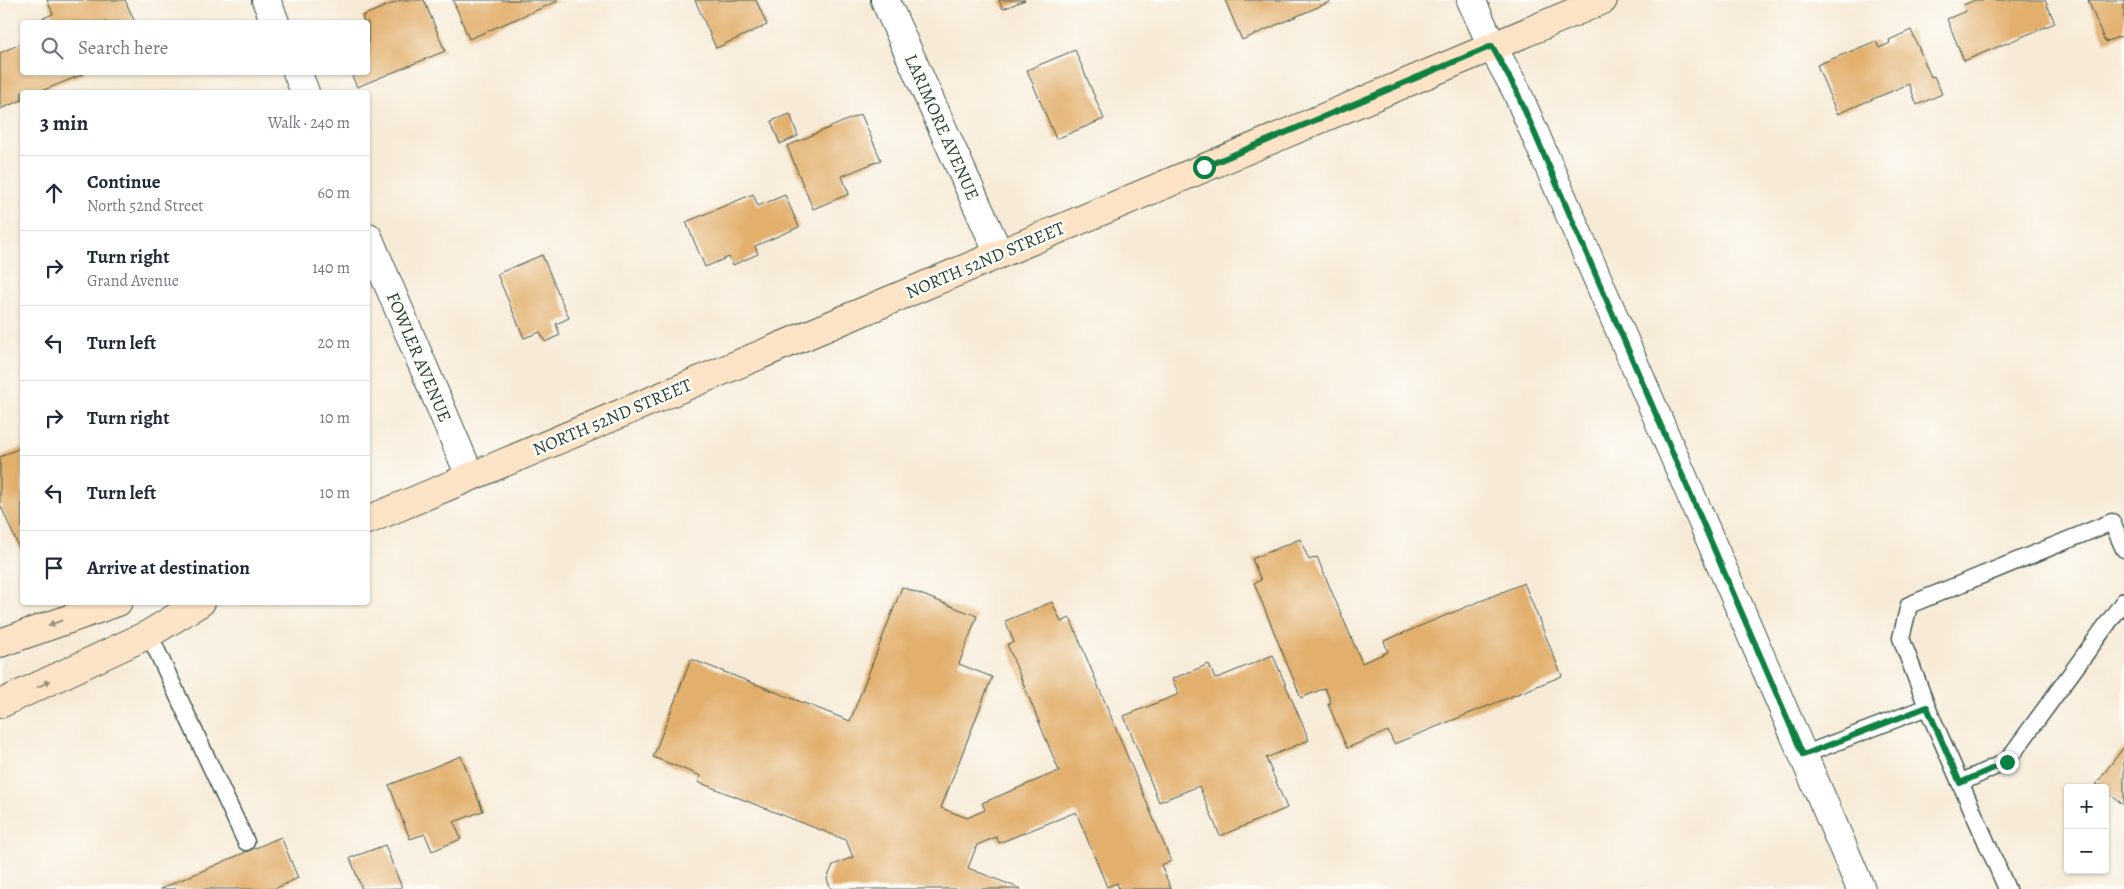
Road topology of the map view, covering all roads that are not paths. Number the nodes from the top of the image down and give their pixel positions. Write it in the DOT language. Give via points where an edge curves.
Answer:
graph roads {
  1 [pos="266,0"];
  2 [pos="885,0"];
  3 [pos="1471,0"];
  4 [pos="1603,0"];
  5 [pos="274,20"];
  6 [pos="1492,46"];
  7 [pos="298,75"];
  8 [pos="304,90"];
  9 [pos="370,242"];
  10 [pos="999,254"];
  11 [pos="470,476"];
  12 [pos="370,519"];
  13 [pos="2124,549"];
  14 [pos="2124,601"];
  15 [pos="109,605"];
  16 [pos="196,605"];
  17 [pos="149,634"];
  18 [pos="0,642"];
  19 [pos="0,704"];
  20 [pos="1927,707"];
  21 [pos="1803,755"];
  22 [pos="1960,783"];
  23 [pos="246,842"];
  24 [pos="1861,889"];
  25 [pos="2007,889"];
  1 -- 5 [label="street"];
  2 -- 10 [label="street, LARIMORE AVENUE"];
  3 -- 6 [label="street"];
  4 -- 6 [label="main road, NORTH 52ND STREET"];
  6 -- 10 [label="main road, NORTH 52ND STREET"];
  6 -- 21 [label="street" via="1516,90"];
  7 -- 8 [label="street"];
  9 -- 11 [label="street, FOWLER AVENUE"];
  10 -- 11 [label="main road, NORTH 52ND STREET"];
  11 -- 12 [label="main road, NORTH 52ND STREET"];
  13 -- 20 [label="lane" via="2112,522 1910,605 1901,638"];
  14 -- 22 [label="lane" via="2007,762"];
  15 -- 18 [label="main road, one-way"];
  16 -- 17 [label="main road"];
  19 -- 17 [label="main road, one-way"];
  17 -- 23 [label="lane"];
  20 -- 21 [label="lane"];
  20 -- 22 [label="lane"];
  21 -- 24 [label="street"];
  22 -- 25 [label="lane"];
}
